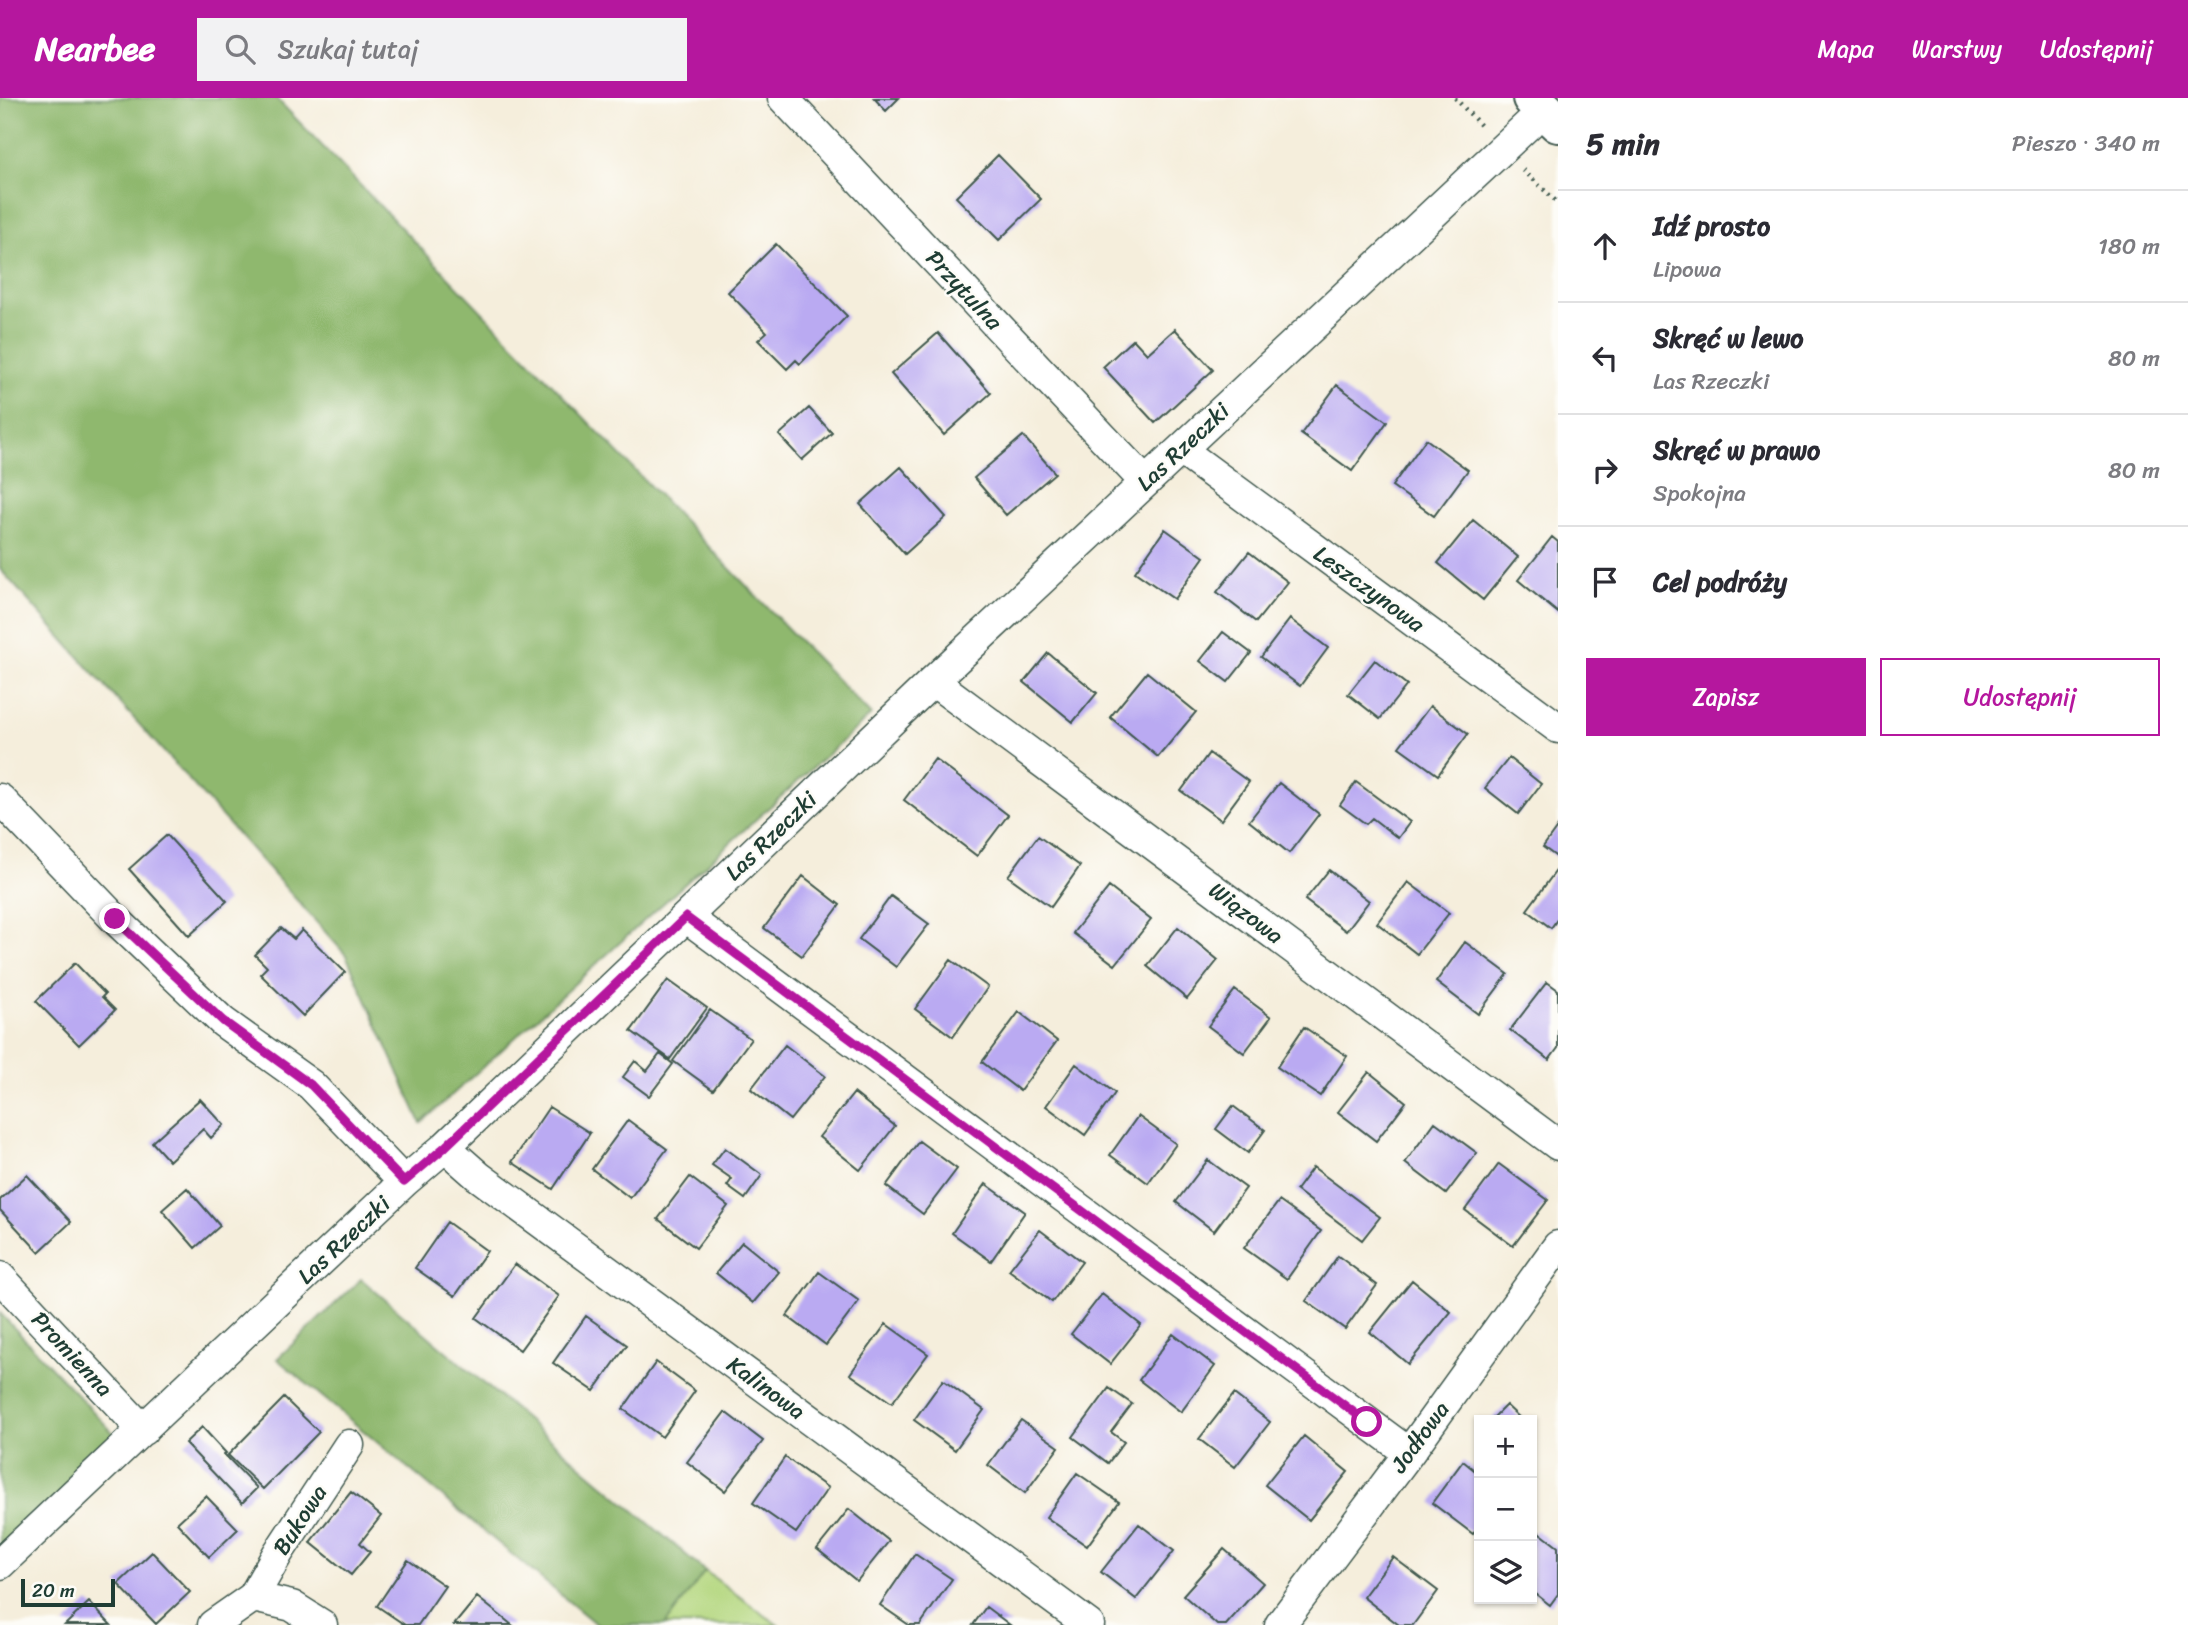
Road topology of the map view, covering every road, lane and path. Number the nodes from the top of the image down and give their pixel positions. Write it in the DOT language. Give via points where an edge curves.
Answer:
graph roads {
  1 [pos="783,98"];
  2 [pos="1544,110"];
  3 [pos="1181,450"];
  4 [pos="1145,482"];
  5 [pos="933,681"];
  6 [pos="1558,728"];
  7 [pos="0,799"];
  8 [pos="686,917"];
  9 [pos="1558,1145"];
  10 [pos="445,1147"];
  11 [pos="404,1182"];
  12 [pos="1558,1247"];
  13 [pos="0,1277"];
  14 [pos="143,1430"];
  15 [pos="349,1445"];
  16 [pos="1409,1453"];
  17 [pos="0,1564"];
  18 [pos="253,1597"];
  19 [pos="213,1625"];
  20 [pos="322,1625"];
  21 [pos="1089,1625"];
  22 [pos="1280,1625"];
  1 -- 4 [label="street, Przytulna"];
  2 -- 3 [label="street, Las Rzeczki"];
  3 -- 4 [label="street, Las Rzeczki"];
  3 -- 6 [label="street, Leszczynowa"];
  4 -- 5 [label="street, Las Rzeczki"];
  5 -- 8 [label="street, Las Rzeczki"];
  5 -- 9 [label="street, Wiązowa"];
  7 -- 11 [label="street" via="183,984 223,1021 311,1085"];
  8 -- 10 [label="street, Las Rzeczki"];
  8 -- 16 [label="street"];
  10 -- 11 [label="street, Las Rzeczki"];
  10 -- 21 [label="street, Kalinowa" via="478,1176"];
  11 -- 14 [label="street, Las Rzeczki"];
  12 -- 16 [label="street, Jodłowa"];
  13 -- 14 [label="street, Promienna"];
  14 -- 17 [label="street, Las Rzeczki"];
  15 -- 18 [label="street, Bukowa"];
  16 -- 22 [label="street, Jodłowa"];
  18 -- 19 [label="street"];
  18 -- 20 [label="street" via="292,1606"];
}
